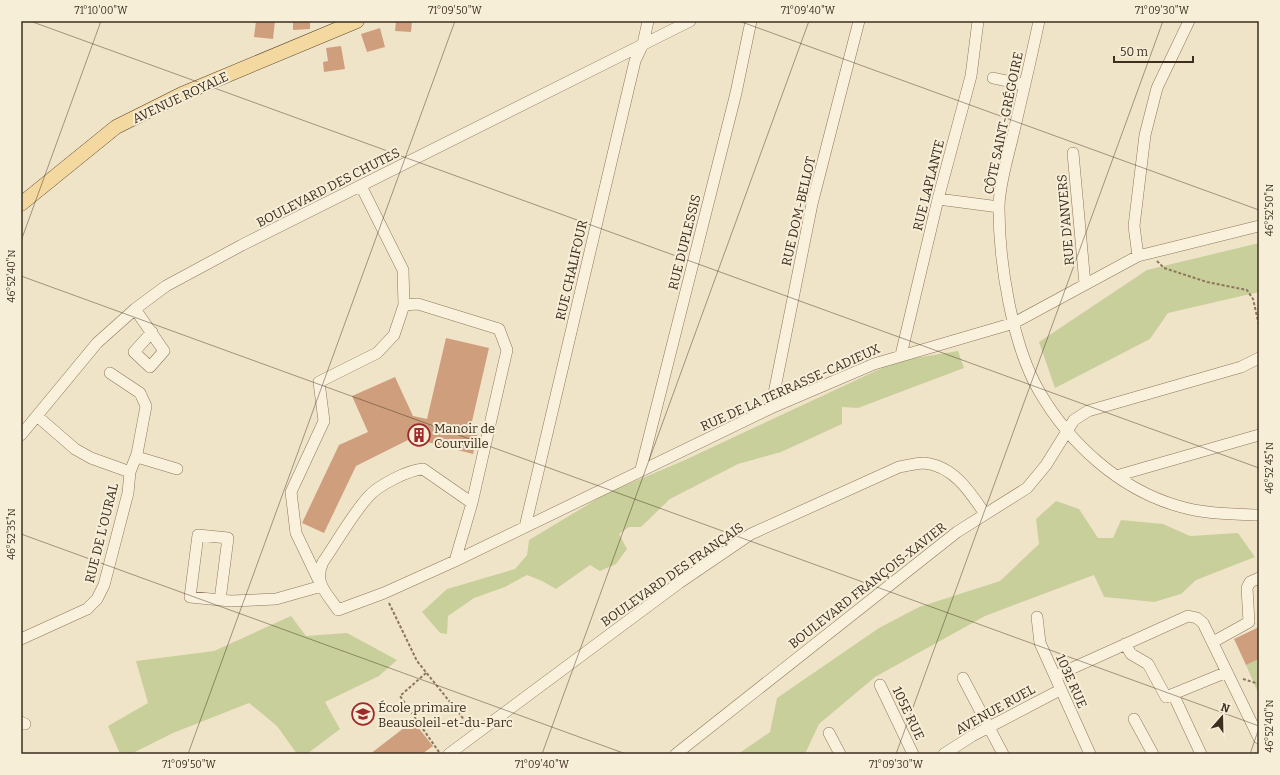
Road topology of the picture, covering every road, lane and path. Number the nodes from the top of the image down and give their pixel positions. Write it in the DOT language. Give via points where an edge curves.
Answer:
graph roads {
  1 [pos="358,21"];
  2 [pos="648,21"];
  3 [pos="690,21"];
  4 [pos="751,21"];
  5 [pos="859,21"];
  6 [pos="978,21"];
  7 [pos="1039,21"];
  8 [pos="1189,21"];
  9 [pos="644,44"];
  10 [pos="993,78"];
  11 [pos="1025,85"];
  12 [pos="1073,153"];
  13 [pos="361,186"];
  14 [pos="938,199"];
  15 [pos="21,204"];
  16 [pos="999,207"];
  17 [pos="1259,226"];
  18 [pos="1138,256"];
  19 [pos="1157,263"];
  20 [pos="1085,284"];
  21 [pos="404,306"];
  22 [pos="135,309"];
  23 [pos="1014,323"];
  24 [pos="1259,325"];
  25 [pos="152,332"];
  26 [pos="901,355"];
  27 [pos="1259,358"];
  28 [pos="110,373"];
  29 [pos="771,408"];
  30 [pos="36,416"];
  31 [pos="1066,430"];
  32 [pos="21,435"];
  33 [pos="1259,435"];
  34 [pos="136,457"];
  35 [pos="177,468"];
  36 [pos="641,469"];
  37 [pos="130,472"];
  38 [pos="1116,476"];
  39 [pos="472,503"];
  40 [pos="985,514"];
  41 [pos="1259,515"];
  42 [pos="524,527"];
  43 [pos="455,561"];
  44 [pos="1259,578"];
  45 [pos="320,582"];
  46 [pos="384,593"];
  47 [pos="220,600"];
  48 [pos="1037,617"];
  49 [pos="21,639"];
  50 [pos="1212,642"];
  51 [pos="1125,644"];
  52 [pos="426,673"];
  53 [pos="1228,675"];
  54 [pos="1055,676"];
  55 [pos="964,678"];
  56 [pos="1259,684"];
  57 [pos="880,685"];
  58 [pos="1060,690"];
  59 [pos="1173,694"];
  60 [pos="1134,719"];
  61 [pos="989,727"];
  62 [pos="829,733"];
  63 [pos="476,734"];
  64 [pos="1259,738"];
  65 [pos="441,754"];
  66 [pos="449,754"];
  67 [pos="676,754"];
  68 [pos="840,754"];
  69 [pos="913,754"];
  70 [pos="944,754"];
  71 [pos="1003,754"];
  72 [pos="1090,754"];
  73 [pos="1153,754"];
  74 [pos="1201,754"];
  1 -- 15 [label="main road, AVENUE ROYALE" via="182,94 116,127"];
  2 -- 9 [label="street, RUE CHALIFOUR"];
  3 -- 9 [label="street, BOULEVARD DES CHUTES"];
  4 -- 36 [label="street, RUE DUPLESSIS" via="736,93"];
  5 -- 29 [label="street, RUE DOM-BELLOT" via="812,204"];
  6 -- 14 [label="street, RUE LAPLANTE" via="971,76"];
  7 -- 11 [label="street, CÔTE SAINT-GRÉGOIRE"];
  8 -- 18 [label="street" via="1157,88 1145,135 1134,226"];
  9 -- 13 [label="street, BOULEVARD DES CHUTES"];
  9 -- 42 [label="street, RUE CHALIFOUR" via="634,69"];
  10 -- 11 [label="street"];
  11 -- 16 [label="street, CÔTE SAINT-GRÉGOIRE"];
  12 -- 20 [label="street, RUE D'ANVERS"];
  13 -- 21 [label="street" via="403,270"];
  13 -- 22 [label="street, BOULEVARD DES CHUTES" via="166,286"];
  14 -- 16 [label="street"];
  14 -- 26 [label="street, RUE LAPLANTE"];
  16 -- 23 [label="street, CÔTE SAINT-GRÉGOIRE" via="1004,270"];
  17 -- 18 [label="street, RUE DE LA TERRASSE-CADIEUX"];
  18 -- 20 [label="street, RUE DE LA TERRASSE-CADIEUX"];
  19 -- 24 [label="path" via="1164,268 1207,282 1247,290 1253,299"];
  20 -- 23 [label="street, RUE DE LA TERRASSE-CADIEUX"];
  21 -- 39 [label="street" via="418,304 499,329 507,350"];
  21 -- 45 [label="street" via="394,335 377,353 319,382 324,421 291,492 296,533"];
  22 -- 25 [label="street"];
  22 -- 30 [label="street, BOULEVARD DES CHUTES" via="97,343"];
  23 -- 26 [label="street, RUE DE LA TERRASSE-CADIEUX"];
  23 -- 31 [label="street, CÔTE SAINT-GRÉGOIRE" via="1023,354 1039,390"];
  26 -- 29 [label="street, RUE DE LA TERRASSE-CADIEUX"];
  27 -- 31 [label="street, BOULEVARD FRANÇOIS-XAVIER" via="1241,367 1088,411 1074,420"];
  28 -- 34 [label="street" via="140,393 146,406"];
  29 -- 36 [label="street, RUE DE LA TERRASSE-CADIEUX"];
  30 -- 32 [label="street, BOULEVARD DES CHUTES"];
  30 -- 37 [label="street, RUE DE L'OURAL" via="75,449 91,458"];
  31 -- 38 [label="street, CÔTE SAINT-GRÉGOIRE" via="1089,454"];
  31 -- 40 [label="street, BOULEVARD FRANÇOIS-XAVIER" via="1038,476 1027,488"];
  33 -- 38 [label="street"];
  34 -- 35 [label="street"];
  34 -- 37 [label="street"];
  36 -- 42 [label="street, RUE DE LA TERRASSE-CADIEUX"];
  37 -- 49 [label="street, RUE DE L'OURAL" via="128,493 104,585 97,599 87,609"];
  38 -- 41 [label="street, CÔTE SAINT-GRÉGOIRE" via="1145,493 1179,507"];
  39 -- 43 [label="street"];
  39 -- 45 [label="street" via="423,469 413,470 369,496 323,562"];
  40 -- 63 [label="street, BOULEVARD DES FRANÇAIS" via="963,483 943,468 923,463 899,467 751,534 679,583"];
  40 -- 67 [label="street, BOULEVARD FRANÇOIS-XAVIER" via="957,532"];
  42 -- 43 [label="street, RUE DE LA TERRASSE-CADIEUX"];
  43 -- 46 [label="street, RUE DE LA TERRASSE-CADIEUX"];
  44 -- 50 [label="street" via="1250,582 1247,588 1249,622"];
  45 -- 46 [label="street, RUE DE LA TERRASSE-CADIEUX" via="338,610"];
  45 -- 47 [label="street" via="276,599"];
  46 -- 52 [label="path" via="416,661"];
  47 -- 47 [label="street" via="228,538 198,535 190,597"];
  48 -- 54 [label="street, 103E RUE" via="1040,643"];
  50 -- 51 [label="street" via="1203,623 1188,616"];
  50 -- 53 [label="street"];
  51 -- 54 [label="street"];
  51 -- 59 [label="street" via="1131,654 1148,664 1166,697"];
  52 -- 63 [label="path"];
  52 -- 65 [label="path" via="400,696"];
  53 -- 56 [label="path"];
  53 -- 59 [label="street"];
  53 -- 64 [label="street"];
  54 -- 58 [label="street, 103E RUE"];
  55 -- 61 [label="street"];
  57 -- 69 [label="street, 105E RUE"];
  58 -- 61 [label="street, AVENUE RUEL"];
  58 -- 72 [label="street, 103E RUE"];
  59 -- 74 [label="street"];
  60 -- 73 [label="street"];
  61 -- 70 [label="street, AVENUE RUEL"];
  61 -- 71 [label="street"];
  62 -- 68 [label="street"];
  63 -- 66 [label="street, BOULEVARD DES FRANÇAIS"];
}
